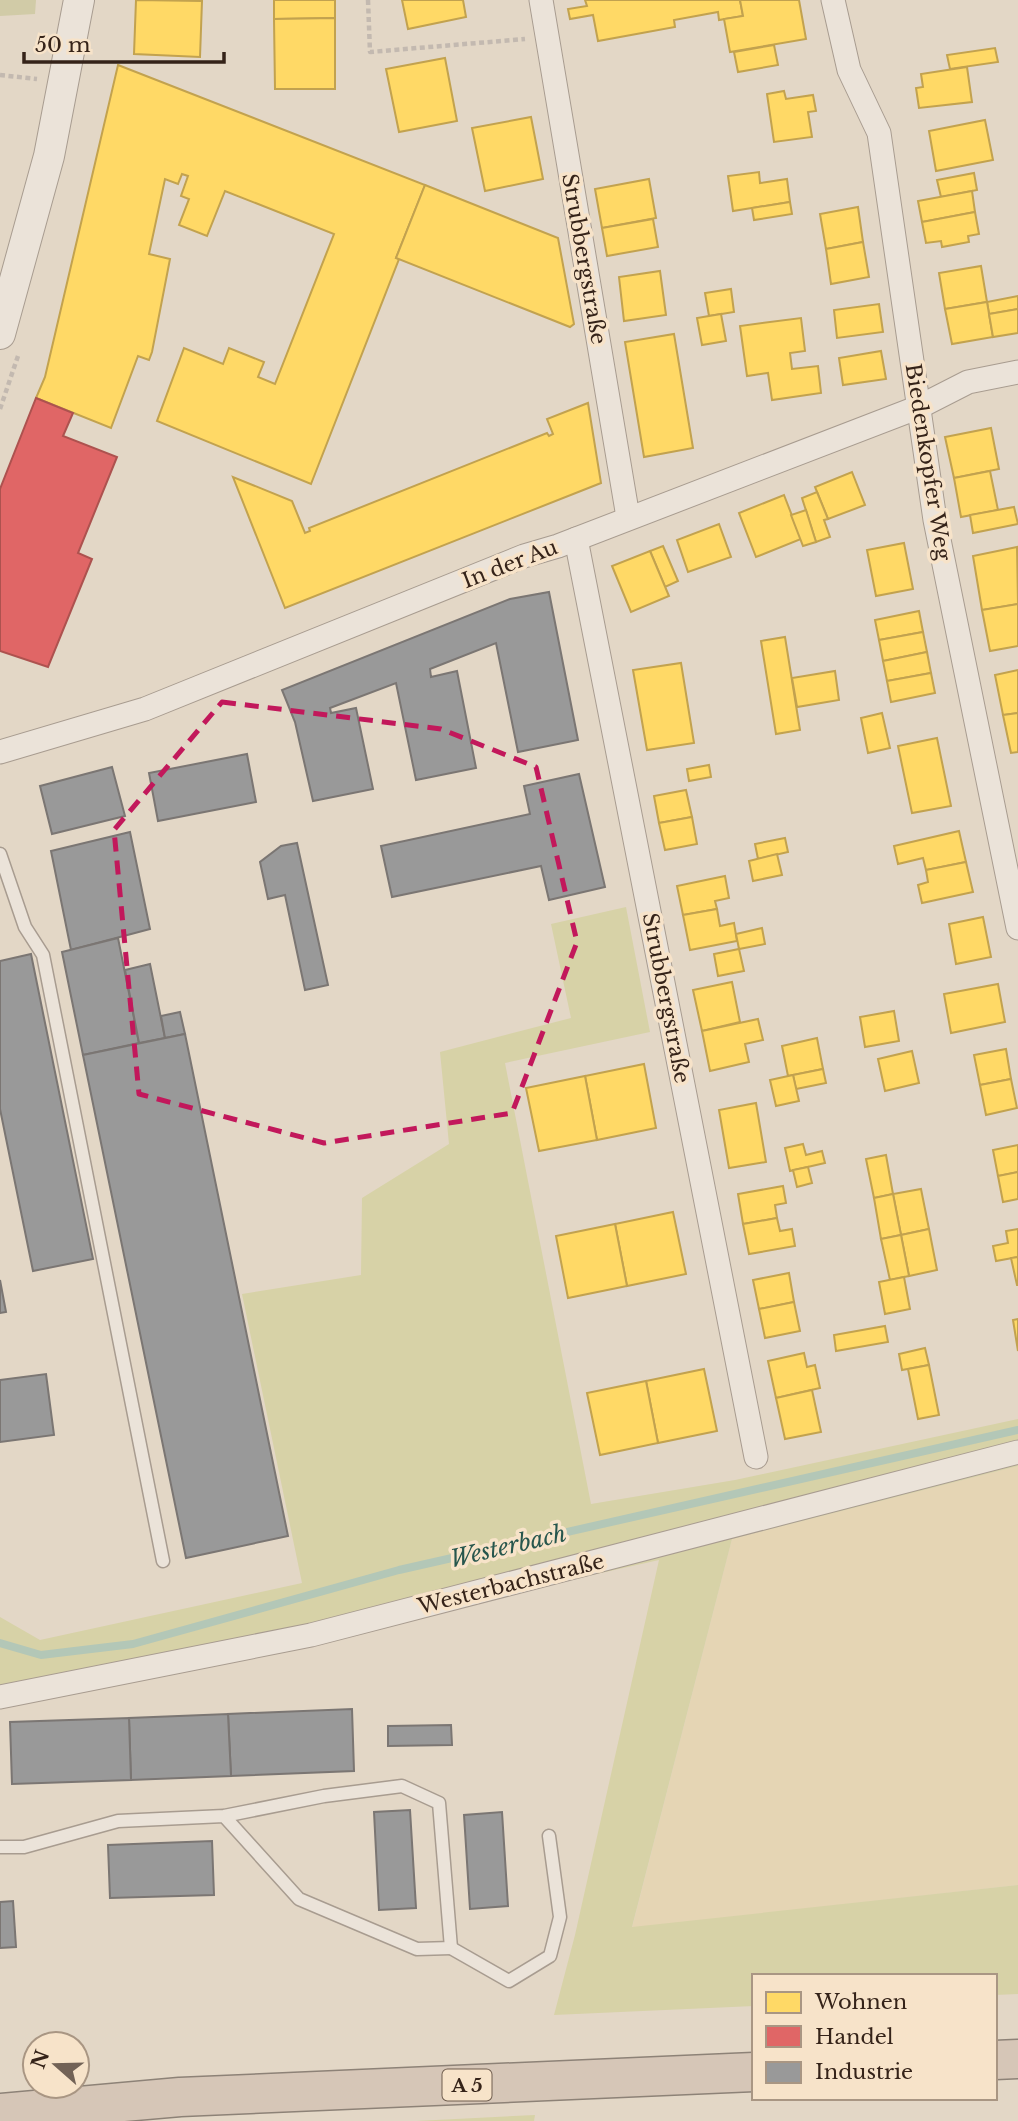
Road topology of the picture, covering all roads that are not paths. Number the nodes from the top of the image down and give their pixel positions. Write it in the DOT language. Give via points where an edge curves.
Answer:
graph roads {
  1 [pos="79,0"];
  2 [pos="541,0"];
  3 [pos="833,0"];
  4 [pos="0,334"];
  5 [pos="1018,372"];
  6 [pos="919,407"];
  7 [pos="628,517"];
  8 [pos="576,539"];
  9 [pos="0,752"];
  10 [pos="0,854"];
  11 [pos="1018,928"];
  12 [pos="1018,1452"];
  13 [pos="756,1457"];
  14 [pos="163,1561"];
  15 [pos="0,1697"];
  16 [pos="224,1816"];
  17 [pos="549,1836"];
  18 [pos="0,1847"];
  19 [pos="451,1948"];
  20 [pos="1018,2059"];
  21 [pos="997,2060"];
  22 [pos="752,2072"];
  23 [pos="0,2113"];
  1 -- 4 [label="street" via="49,156"];
  2 -- 7 [label="street, Strubbergstraße"];
  3 -- 6 [label="street, Biedenkopfer Weg" via="849,69 879,133"];
  5 -- 6 [label="street, In der Au" via="968,382"];
  6 -- 7 [label="street, In der Au"];
  6 -- 11 [label="street, Biedenkopfer Weg" via="935,520"];
  7 -- 8 [label="street, In der Au"];
  8 -- 9 [label="street, In der Au" via="145,709"];
  8 -- 13 [label="street, Strubbergstraße"];
  10 -- 14 [label="lane" via="24,927 43,955"];
  12 -- 15 [label="street, Westerbachstraße" via="311,1635"];
  16 -- 18 [label="lane" via="118,1821 24,1847"];
  16 -- 19 [label="lane" via="299,1899 417,1949"];
  16 -- 19 [label="lane" via="402,1786 439,1803"];
  17 -- 19 [label="lane" via="560,1917 550,1956 509,1981"];
  20 -- 21 [label="highway"];
  22 -- 23 [label="highway, A 5" via="180,2097"];
}
